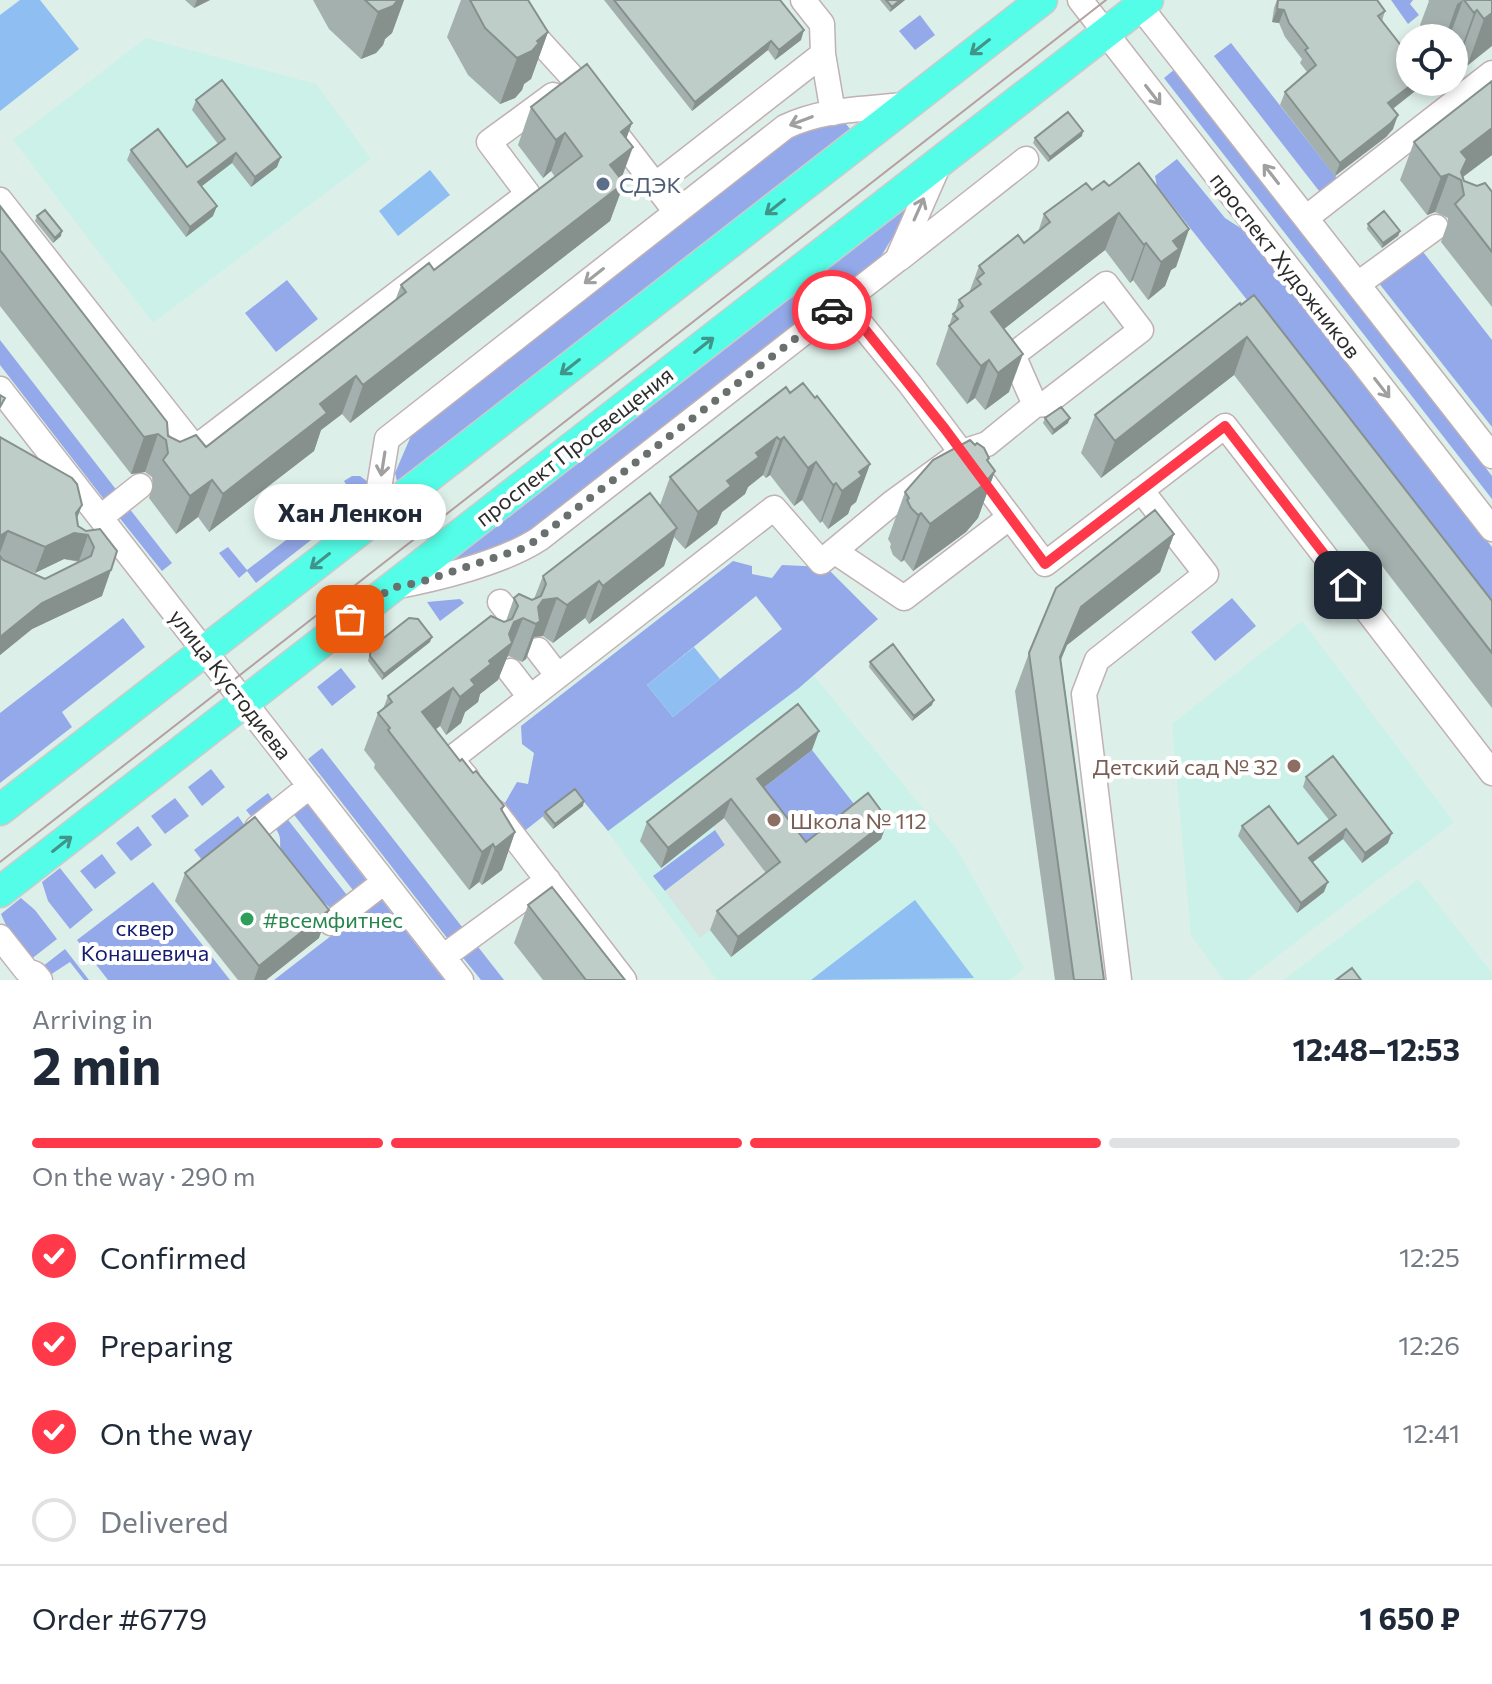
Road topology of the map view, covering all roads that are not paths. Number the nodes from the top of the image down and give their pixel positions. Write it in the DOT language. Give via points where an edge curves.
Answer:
graph roads {
  1 [pos="502,0"];
  2 [pos="803,0"];
  3 [pos="1042,0"];
  4 [pos="1080,0"];
  5 [pos="1141,2"];
  6 [pos="1105,33"];
  7 [pos="823,54"];
  8 [pos="1492,73"];
  9 [pos="574,79"];
  10 [pos="905,105"];
  11 [pos="833,113"];
  12 [pos="1026,159"];
  13 [pos="940,162"];
  14 [pos="655,185"];
  15 [pos="0,200"];
  16 [pos="676,212"];
  17 [pos="1306,218"];
  18 [pos="1436,227"];
  19 [pos="897,260"];
  20 [pos="1358,284"];
  21 [pos="843,302"];
  22 [pos="1,391"];
  23 [pos="1035,405"];
  24 [pos="962,452"];
  25 [pos="1492,456"];
  26 [pos="140,486"];
  27 [pos="1141,490"];
  28 [pos="1010,517"];
  29 [pos="374,519"];
  30 [pos="98,526"];
  31 [pos="1492,529"];
  32 [pos="834,551"];
  33 [pos="391,588"];
  34 [pos="500,602"];
  35 [pos="517,623"];
  36 [pos="538,650"];
  37 [pos="205,651"];
  38 [pos="510,671"];
  39 [pos="558,676"];
  40 [pos="530,697"];
  41 [pos="245,702"];
  42 [pos="1492,773"];
  43 [pos="310,786"];
  44 [pos="0,810"];
  45 [pos="257,828"];
  46 [pos="548,880"];
  47 [pos="384,882"];
  48 [pos="0,892"];
  49 [pos="331,923"];
  50 [pos="0,937"];
  51 [pos="443,957"];
  52 [pos="32,977"];
  53 [pos="461,980"];
  54 [pos="624,980"];
  55 [pos="1119,980"];
  1 -- 9 [label="street"];
  2 -- 7 [label="street" via="822,24"];
  3 -- 10 [label="main road, one-way"];
  4 -- 6 [label="street, проспект Художников"];
  5 -- 6 [label="main road, проспект Просвещения"];
  17 -- 5 [label="street, проспект Художников, one-way"];
  6 -- 13 [label="main road, проспект Просвещения"];
  6 -- 31 [label="street, проспект Художников, one-way"];
  7 -- 11 [label="street"];
  7 -- 14 [label="street"];
  8 -- 17 [label="street"];
  9 -- 14 [label="street"];
  9 -- 15 [label="street" via="489,142 528,194 186,454"];
  10 -- 11 [label="street"];
  10 -- 29 [label="main road, one-way"];
  11 -- 16 [label="street, one-way" via="785,127"];
  12 -- 19 [label="street"];
  19 -- 13 [label="street, one-way"];
  33 -- 13 [label="main road, проспект Просвещения, one-way"];
  14 -- 16 [label="street"];
  16 -- 29 [label="street, one-way" via="387,439"];
  17 -- 20 [label="street, проспект Художников"];
  18 -- 20 [label="street"];
  19 -- 21 [label="street"];
  20 -- 25 [label="street, проспект Художников"];
  21 -- 24 [label="street" via="877,356"];
  21 -- 33 [label="street" via="527,547"];
  22 -- 30 [label="street, улица Кустодиева"];
  23 -- 23 [label="street" via="1045,404 1141,330 1106,284 1013,355"];
  23 -- 24 [label="street" via="987,444"];
  24 -- 28 [label="street"];
  24 -- 32 [label="street"];
  26 -- 30 [label="street"];
  27 -- 28 [label="street" via="1045,564"];
  27 -- 42 [label="street" via="1225,426"];
  27 -- 55 [label="street" via="1206,574 1097,660 1084,694"];
  28 -- 32 [label="street" via="904,598"];
  29 -- 37 [label="main road, one-way"];
  30 -- 37 [label="street, улица Кустодиева"];
  32 -- 39 [label="street" via="821,562 774,508"];
  33 -- 41 [label="main road, проспект Просвещения"];
  34 -- 35 [label="street"];
  36 -- 39 [label="street"];
  37 -- 41 [label="street, улица Кустодиева"];
  37 -- 44 [label="main road"];
  38 -- 40 [label="street"];
  39 -- 40 [label="street"];
  40 -- 46 [label="street" via="451,759"];
  41 -- 43 [label="street, улица Кустодиева"];
  48 -- 41 [label="main road, проспект Просвещения, one-way"];
  43 -- 45 [label="street"];
  43 -- 47 [label="street, улица Кустодиева"];
  46 -- 51 [label="street"];
  46 -- 54 [label="street"];
  47 -- 49 [label="street"];
  47 -- 51 [label="street, улица Кустодиева"];
  50 -- 52 [label="street"];
  51 -- 53 [label="street, улица Кустодиева"];
}
